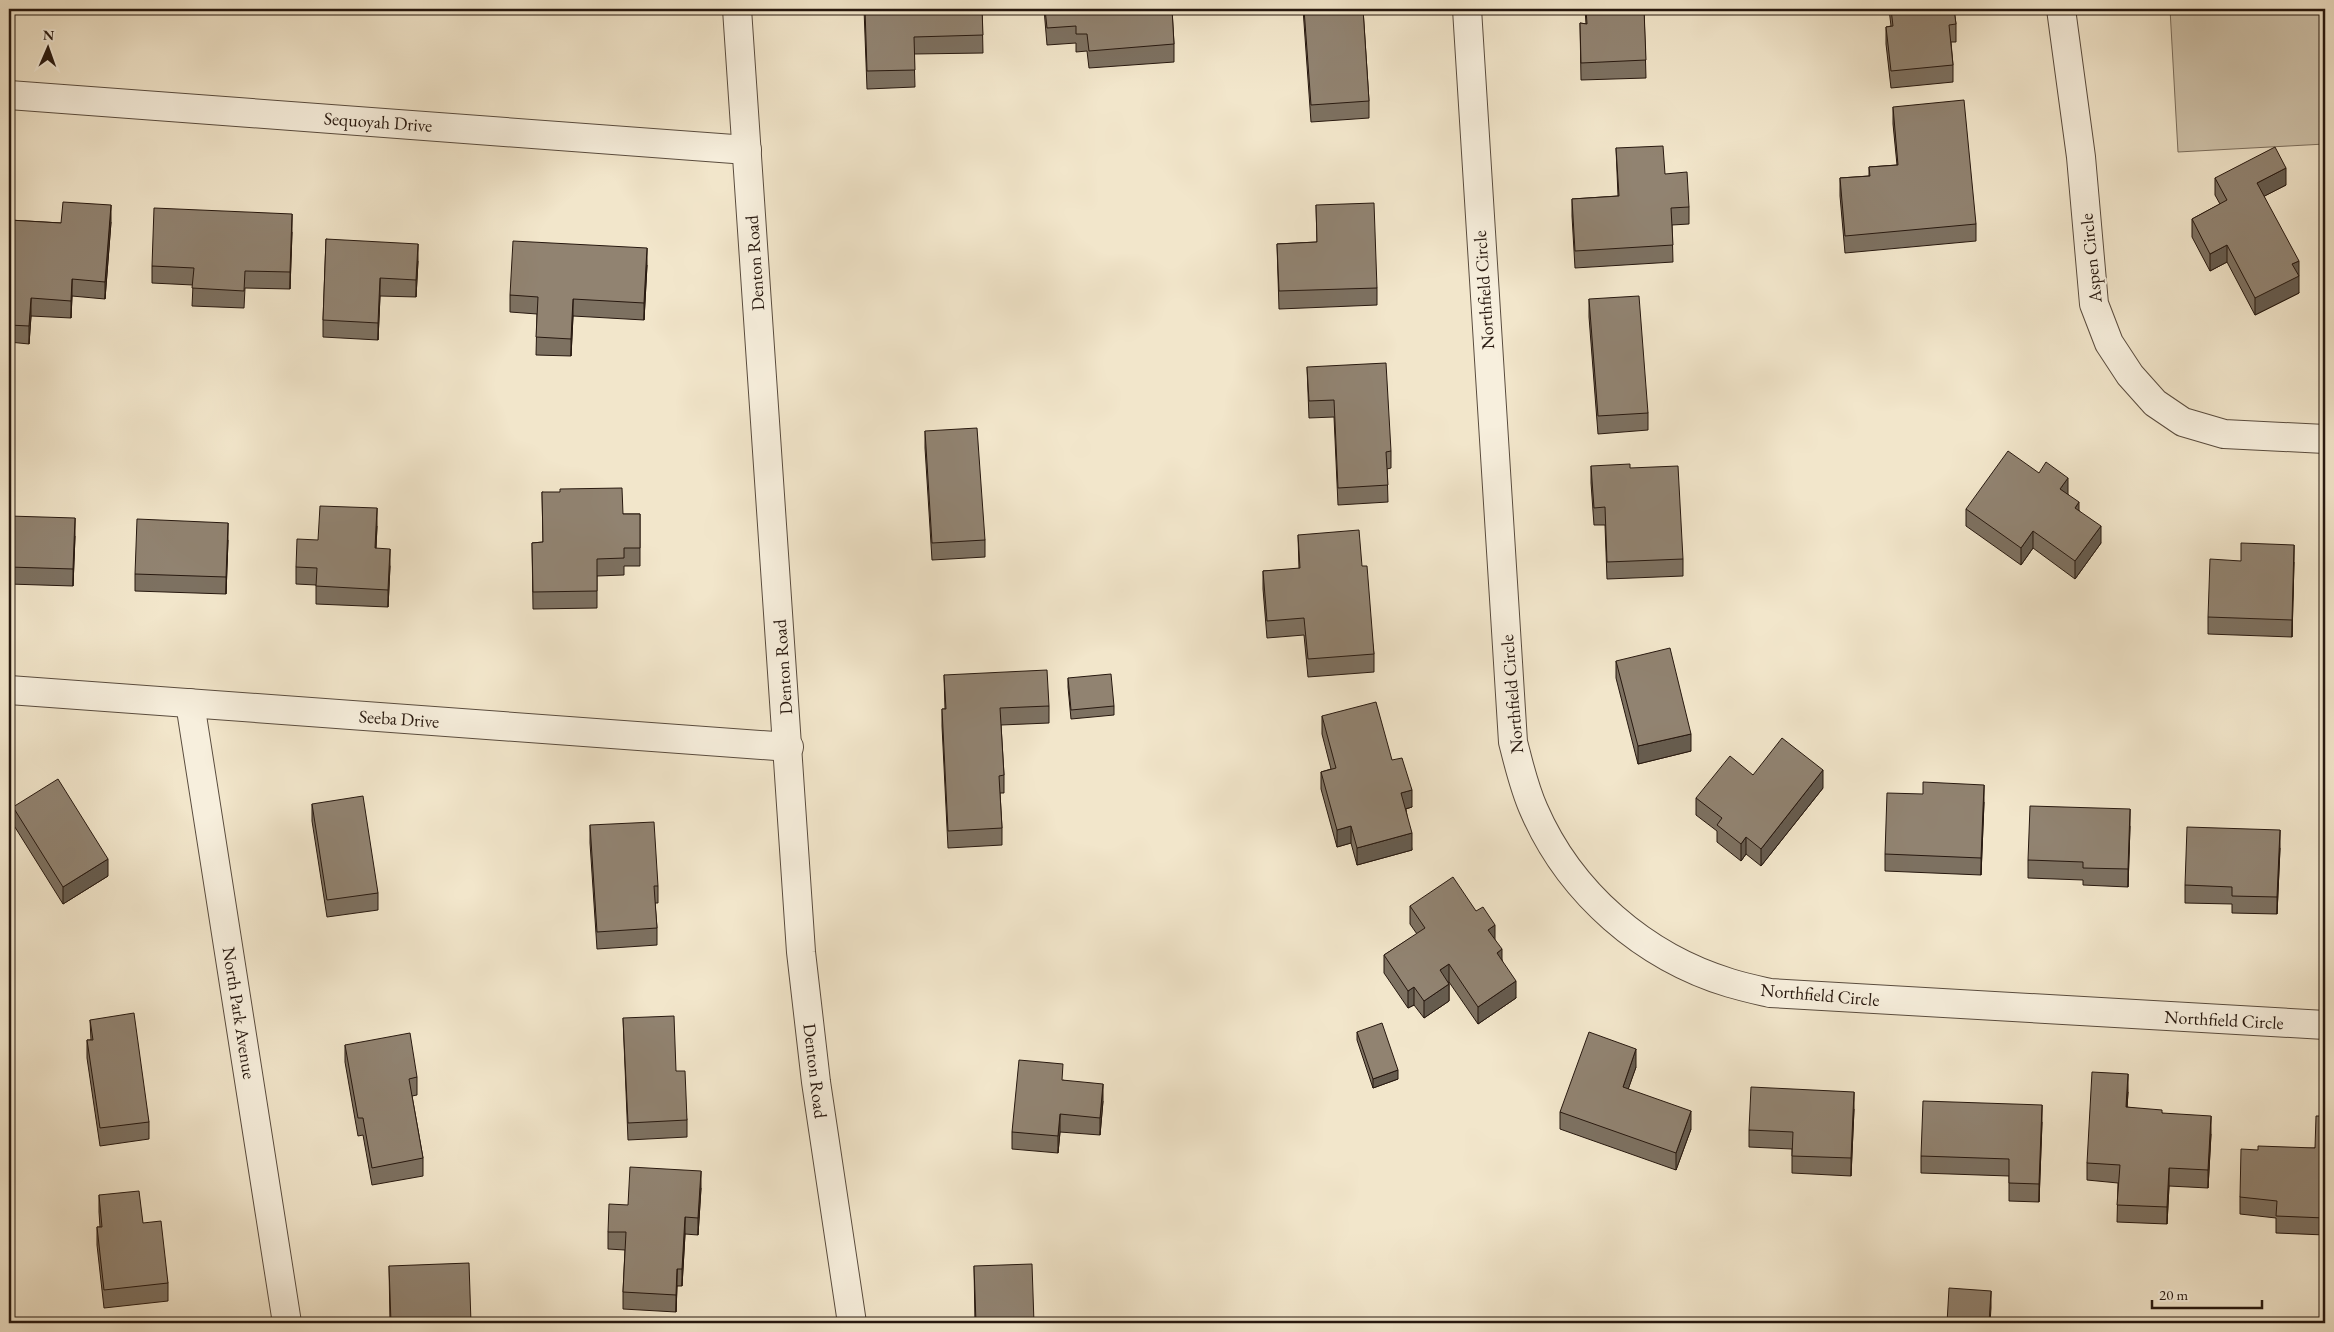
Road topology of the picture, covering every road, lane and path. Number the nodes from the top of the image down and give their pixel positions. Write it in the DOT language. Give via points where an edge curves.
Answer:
graph roads {
  1 [pos="737,9"];
  2 [pos="1467,9"];
  3 [pos="2061,9"];
  4 [pos="9,95"];
  5 [pos="747,150"];
  6 [pos="2325,439"];
  7 [pos="9,690"];
  8 [pos="190,703"];
  9 [pos="789,747"];
  10 [pos="2325,1025"];
  11 [pos="288,1323"];
  12 [pos="852,1323"];
  1 -- 5 [label="street, Denton Road"];
  2 -- 10 [label="street, Northfield Circle" via="1513,742 1534,810 1570,873 1620,925 1640,940 1690,969 1730,984 1770,993"];
  3 -- 6 [label="street, Aspen Circle" via="2081,157 2094,304 2109,343 2130,375 2155,403 2183,422 2224,434"];
  4 -- 5 [label="street, Sequoyah Drive"];
  5 -- 9 [label="street, Denton Road"];
  7 -- 8 [label="street, Seeba Drive"];
  8 -- 9 [label="street, Seeba Drive"];
  8 -- 11 [label="street, North Park Avenue"];
  9 -- 12 [label="street, Denton Road" via="802,962 816,1082"];
}
